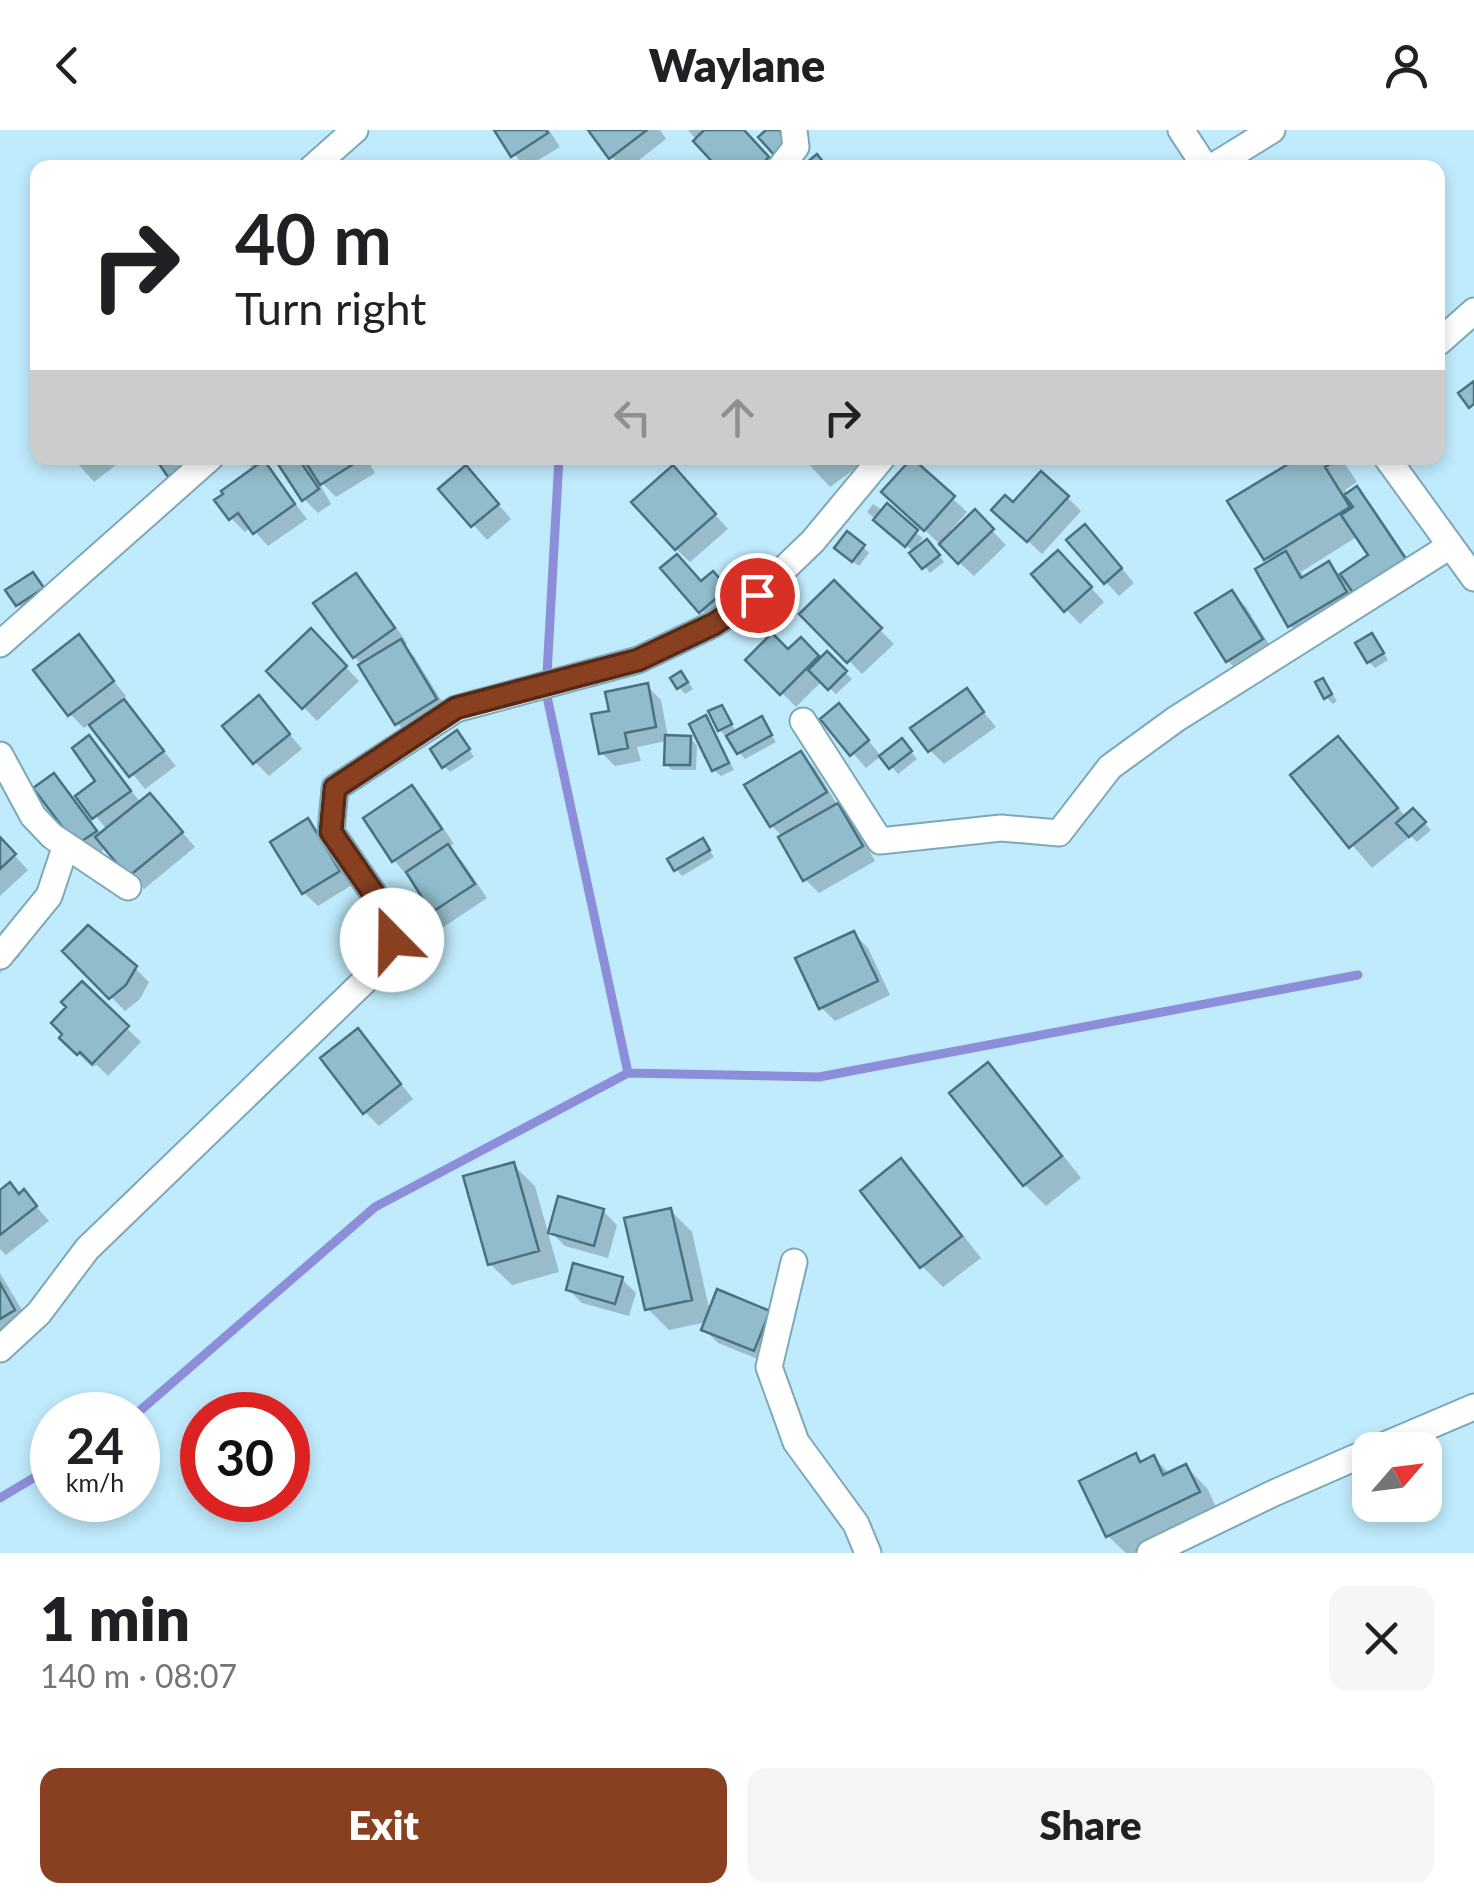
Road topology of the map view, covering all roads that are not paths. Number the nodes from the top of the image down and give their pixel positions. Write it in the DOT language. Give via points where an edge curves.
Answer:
graph roads {
  1 [pos="355,130"];
  2 [pos="794,130"];
  3 [pos="1182,130"];
  4 [pos="1272,130"];
  5 [pos="321,160"];
  6 [pos="786,160"];
  7 [pos="1201,160"];
  8 [pos="1223,160"];
  9 [pos="1474,311"];
  10 [pos="1445,337"];
  11 [pos="202,465"];
  12 [pos="876,465"];
  13 [pos="1391,465"];
  14 [pos="1450,546"];
  15 [pos="1474,578"];
  16 [pos="0,644"];
  17 [pos="803,721"];
  18 [pos="0,755"];
  19 [pos="66,845"];
  20 [pos="128,888"];
  21 [pos="0,956"];
  22 [pos="794,1262"];
  23 [pos="0,1349"];
  24 [pos="1474,1407"];
  25 [pos="1415,1432"];
  26 [pos="1352,1459"];
  27 [pos="868,1553"];
  28 [pos="1150,1553"];
  1 -- 5 [label="street"];
  2 -- 6 [label="street" via="796,148"];
  3 -- 7 [label="street"];
  4 -- 8 [label="street"];
  9 -- 10 [label="street"];
  11 -- 16 [label="street"];
  12 -- 23 [label="street" via="813,541 757,595 714,624 638,660 456,708 335,788 331,832 376,897 392,940 379,967 86,1248 39,1314"];
  13 -- 14 [label="street"];
  14 -- 15 [label="street"];
  14 -- 17 [label="street" via="1110,766 1059,833 1001,828 880,842"];
  18 -- 19 [label="street" via="34,816"];
  19 -- 20 [label="street"];
  19 -- 21 [label="street" via="50,896"];
  22 -- 27 [label="street" via="769,1366 796,1442 856,1524"];
  24 -- 25 [label="street"];
  26 -- 28 [label="street"];
}
